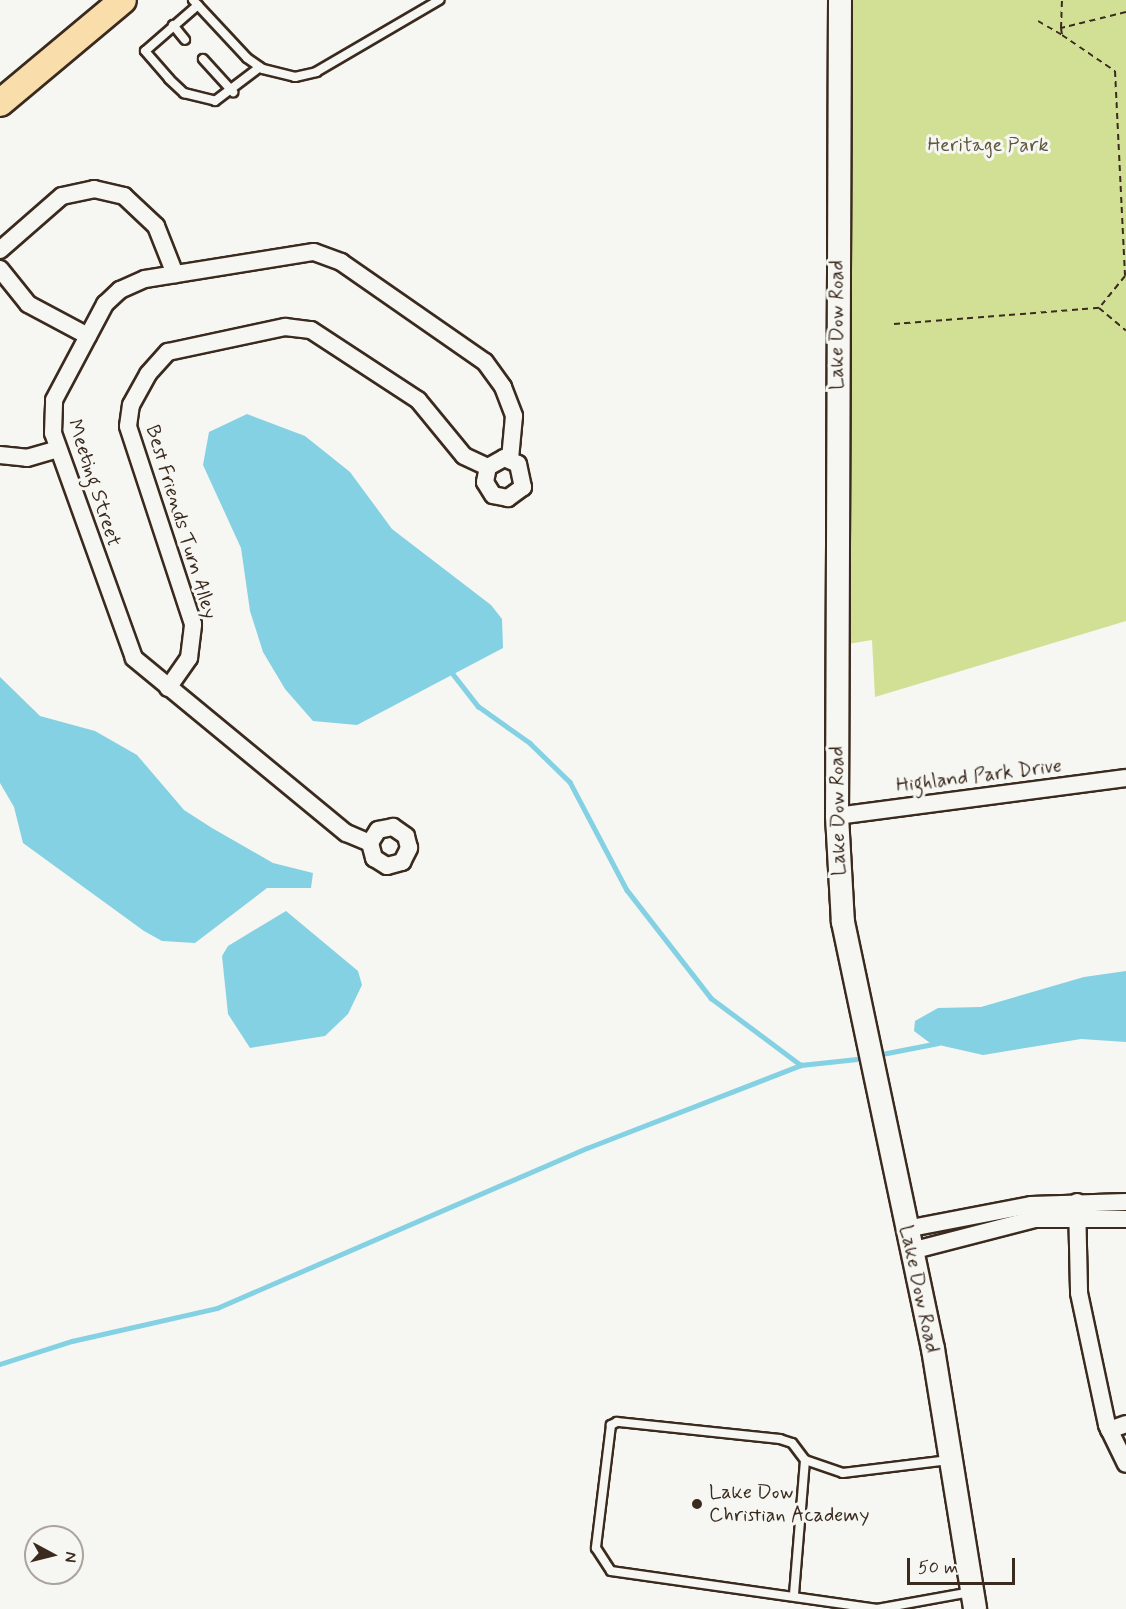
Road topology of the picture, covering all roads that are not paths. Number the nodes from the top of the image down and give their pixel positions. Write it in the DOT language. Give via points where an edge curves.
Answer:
graph roads {
  1 [pos="123,0"];
  2 [pos="439,0"];
  3 [pos="840,0"];
  4 [pos="195,2"];
  5 [pos="173,25"];
  6 [pos="185,40"];
  7 [pos="203,59"];
  8 [pos="261,67"];
  9 [pos="233,92"];
  10 [pos="0,103"];
  11 [pos="0,250"];
  12 [pos="0,269"];
  13 [pos="175,274"];
  14 [pos="88,336"];
  15 [pos="58,449"];
  16 [pos="0,455"];
  17 [pos="510,459"];
  18 [pos="488,467"];
  19 [pos="168,688"];
  20 [pos="1126,778"];
  21 [pos="837,816"];
  22 [pos="370,843"];
  23 [pos="1126,1202"];
  24 [pos="1077,1209"];
  25 [pos="1126,1219"];
  26 [pos="906,1229"];
  27 [pos="912,1251"];
  28 [pos="1126,1424"];
  29 [pos="1109,1430"];
  30 [pos="805,1460"];
  31 [pos="953,1460"];
  32 [pos="1126,1464"];
  33 [pos="794,1594"];
  34 [pos="974,1600"];
  1 -- 10 [label="main road"];
  2 -- 8 [label="lane" via="316,72 295,77"];
  3 -- 21 [label="street, Lake Dow Road"];
  4 -- 5 [label="lane"];
  4 -- 8 [label="lane"];
  5 -- 6 [label="lane"];
  5 -- 9 [label="lane" via="145,51 169,79 197,98 215,101"];
  7 -- 9 [label="lane"];
  8 -- 9 [label="lane"];
  11 -- 13 [label="street" via="62,196 94,189 124,196 156,226"];
  12 -- 14 [label="street" via="28,304"];
  13 -- 14 [label="street, Meeting Street" via="116,292"];
  13 -- 17 [label="street, Meeting Street" via="305,252 335,258 489,367 514,416"];
  14 -- 15 [label="street, Meeting Street" via="53,404 51,424"];
  15 -- 16 [label="street" via="27,458"];
  15 -- 19 [label="street, Meeting Street" via="127,644 139,664"];
  17 -- 18 [label="street"];
  17 -- 18 [label="street" via="525,478 511,497 489,490"];
  18 -- 19 [label="street, Best Friends Turn Alley" via="457,450 418,400 315,331 285,327 168,352 142,384 128,426 193,624 189,658"];
  19 -- 22 [label="street, Meeting Street" via="346,833"];
  20 -- 21 [label="street, Highland Park Drive"];
  21 -- 26 [label="street, Lake Dow Road" via="843,922"];
  23 -- 24 [label="street"];
  24 -- 25 [label="street"];
  24 -- 26 [label="street" via="1022,1206"];
  24 -- 27 [label="street"];
  24 -- 29 [label="street" via="1079,1293"];
  26 -- 27 [label="street, Lake Dow Road"];
  27 -- 31 [label="street, Lake Dow Road"];
  28 -- 29 [label="street"];
  29 -- 32 [label="street"];
  30 -- 31 [label="lane" via="843,1473"];
  30 -- 33 [label="lane"];
  30 -- 33 [label="lane" via="792,1443 780,1439 617,1422 611,1425 596,1548 611,1571"];
  31 -- 34 [label="street, Lake Dow Road"];
  33 -- 34 [label="lane" via="877,1609"];
}
